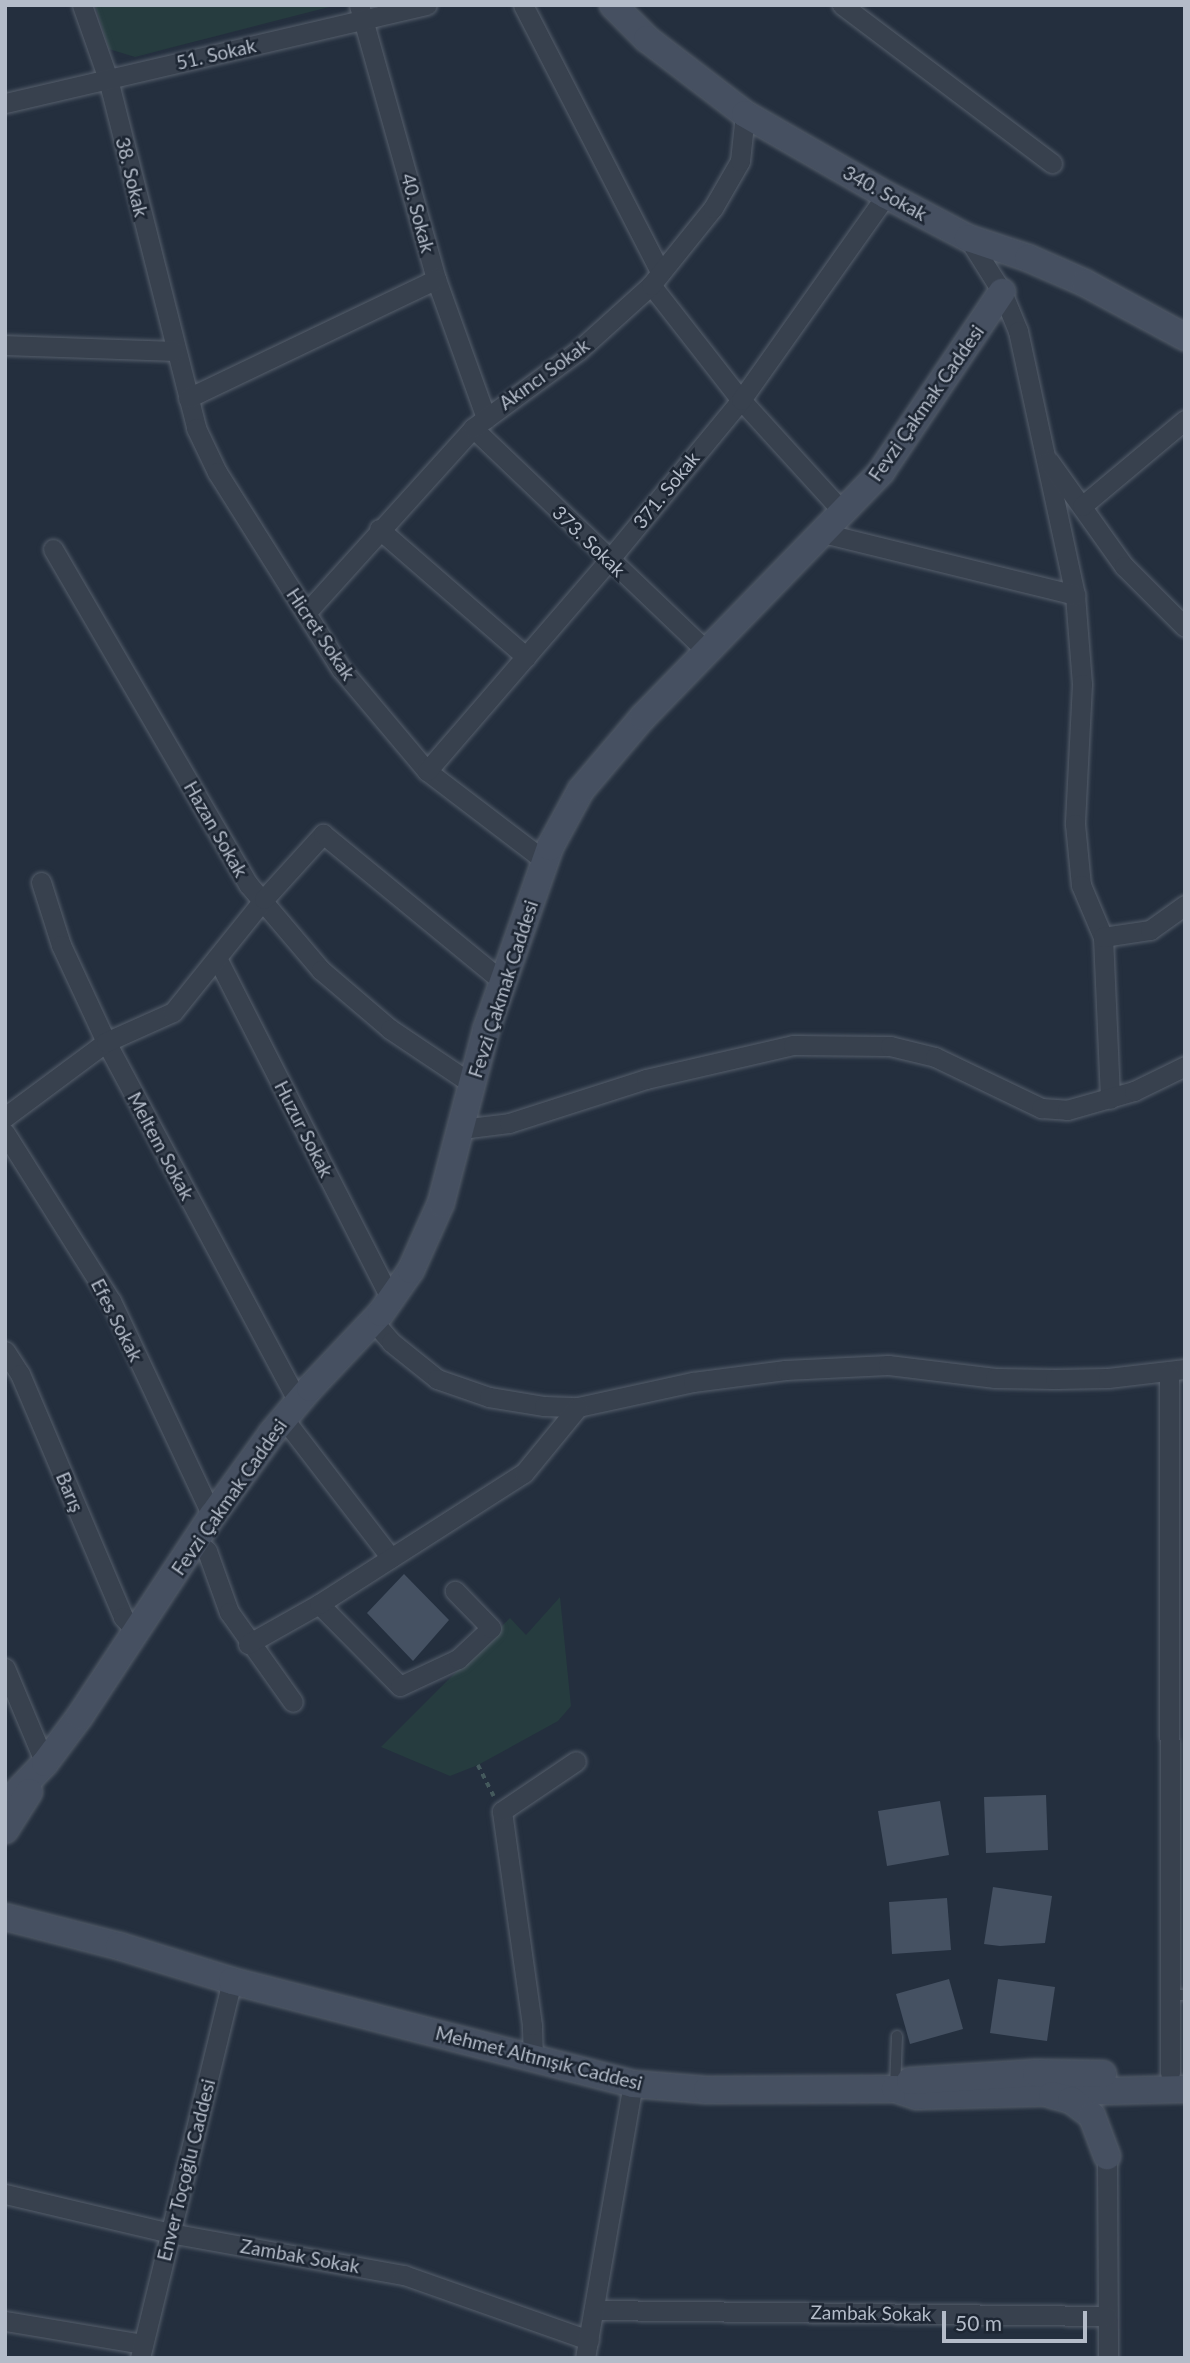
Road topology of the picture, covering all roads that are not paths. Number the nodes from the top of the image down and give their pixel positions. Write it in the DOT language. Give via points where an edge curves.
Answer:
graph roads {
  1 [pos="82,5"];
  2 [pos="427,5"];
  3 [pos="523,5"];
  4 [pos="613,5"];
  5 [pos="842,5"];
  6 [pos="362,12"];
  7 [pos="108,79"];
  8 [pos="5,103"];
  9 [pos="746,114"];
  10 [pos="1052,163"];
  11 [pos="886,195"];
  12 [pos="968,238"];
  13 [pos="436,279"];
  14 [pos="656,279"];
  15 [pos="1002,292"];
  16 [pos="1185,337"];
  17 [pos="5,345"];
  18 [pos="174,351"];
  19 [pos="188,398"];
  20 [pos="741,400"];
  21 [pos="1185,419"];
  22 [pos="479,423"];
  23 [pos="1044,454"];
  24 [pos="1082,506"];
  25 [pos="844,513"];
  26 [pos="379,529"];
  27 [pos="823,533"];
  28 [pos="53,549"];
  29 [pos="609,560"];
  30 [pos="1075,595"];
  31 [pos="306,613"];
  32 [pos="1185,627"];
  33 [pos="706,651"];
  34 [pos="526,657"];
  35 [pos="427,771"];
  36 [pos="545,861"];
  37 [pos="41,882"];
  38 [pos="264,900"];
  39 [pos="1185,905"];
  40 [pos="1103,937"];
  41 [pos="216,958"];
  42 [pos="503,982"];
  43 [pos="106,1042"];
  44 [pos="1185,1066"];
  45 [pos="472,1084"];
  46 [pos="1110,1099"];
  47 [pos="5,1117"];
  48 [pos="461,1129"];
  49 [pos="5,1133"];
  50 [pos="391,1300"];
  51 [pos="373,1321"];
  52 [pos="5,1351"];
  53 [pos="1177,1371"];
  54 [pos="578,1407"];
  55 [pos="291,1410"];
  56 [pos="212,1516"];
  57 [pos="196,1541"];
  58 [pos="391,1558"];
  59 [pos="1177,1565"];
  60 [pos="455,1591"];
  61 [pos="319,1604"];
  62 [pos="136,1630"];
  63 [pos="248,1644"];
  64 [pos="5,1668"];
  65 [pos="293,1702"];
  66 [pos="576,1761"];
  67 [pos="46,1763"];
  68 [pos="1177,1789"];
  69 [pos="5,1805"];
  70 [pos="5,1830"];
  71 [pos="5,1917"];
  72 [pos="5,1934"];
  73 [pos="190,1970"];
  74 [pos="232,1981"];
  75 [pos="1177,1995"];
  76 [pos="897,2036"];
  77 [pos="533,2057"];
  78 [pos="1180,2078"];
  79 [pos="1107,2082"];
  80 [pos="633,2084"];
  81 [pos="895,2089"];
  82 [pos="1005,2095"];
  83 [pos="1107,2156"];
  84 [pos="5,2194"];
  85 [pos="170,2233"];
  86 [pos="594,2310"];
  87 [pos="1107,2316"];
  88 [pos="5,2321"];
  89 [pos="587,2349"];
  90 [pos="142,2351"];
  91 [pos="1108,2358"];
  1 -- 7 [label="street, 38. Sokak"];
  2 -- 6 [label="street, 51. Sokak"];
  3 -- 14 [label="street"];
  4 -- 9 [label="street, 340. Sokak" via="647,39"];
  5 -- 10 [label="street"];
  6 -- 7 [label="street, 51. Sokak"];
  6 -- 13 [label="street, 40. Sokak"];
  7 -- 8 [label="street, 51. Sokak"];
  7 -- 18 [label="street, 38. Sokak"];
  9 -- 11 [label="street, 340. Sokak"];
  9 -- 14 [label="street, Akıncı Sokak" via="740,161 713,208"];
  11 -- 12 [label="street, 340. Sokak"];
  11 -- 20 [label="street, 371. Sokak"];
  12 -- 15 [label="street"];
  12 -- 16 [label="street, 340. Sokak" via="1028,257 1085,283"];
  13 -- 19 [label="street"];
  13 -- 22 [label="street, 40. Sokak"];
  14 -- 20 [label="street"];
  14 -- 22 [label="street, Akıncı Sokak" via="578,351"];
  15 -- 23 [label="street" via="1018,331"];
  15 -- 25 [label="street, Fevzi Çakmak Caddesi" via="881,472"];
  17 -- 18 [label="street"];
  18 -- 19 [label="street, Hicret Sokak"];
  19 -- 31 [label="street, Hicret Sokak" via="217,472"];
  20 -- 25 [label="street"];
  20 -- 29 [label="street, 371. Sokak"];
  21 -- 24 [label="street"];
  22 -- 26 [label="street, Akıncı Sokak"];
  22 -- 29 [label="street, 373. Sokak"];
  23 -- 24 [label="street"];
  23 -- 30 [label="street"];
  24 -- 32 [label="street" via="1125,566"];
  25 -- 27 [label="street, Fevzi Çakmak Caddesi"];
  26 -- 31 [label="street, Akıncı Sokak"];
  26 -- 34 [label="street"];
  27 -- 30 [label="street"];
  27 -- 33 [label="street, Fevzi Çakmak Caddesi"];
  28 -- 38 [label="street, Hazan Sokak" via="248,884"];
  29 -- 33 [label="street, 373. Sokak"];
  29 -- 34 [label="street, 371. Sokak"];
  30 -- 40 [label="street" via="1082,684 1075,824 1081,885"];
  31 -- 35 [label="street, Hicret Sokak" via="341,669"];
  33 -- 36 [label="street, Fevzi Çakmak Caddesi" via="581,790"];
  34 -- 35 [label="street, 371. Sokak"];
  35 -- 36 [label="street, Hicret Sokak"];
  36 -- 42 [label="street, Fevzi Çakmak Caddesi"];
  37 -- 43 [label="street, Meltem Sokak" via="61,945"];
  38 -- 41 [label="street"];
  38 -- 42 [label="street" via="323,834"];
  38 -- 45 [label="street, Hazan Sokak" via="321,970 390,1029"];
  39 -- 40 [label="street" via="1150,930"];
  40 -- 46 [label="street"];
  41 -- 43 [label="street" via="173,1012"];
  41 -- 50 [label="street, Huzur Sokak"];
  42 -- 45 [label="street, Fevzi Çakmak Caddesi"];
  43 -- 47 [label="street"];
  43 -- 55 [label="street, Meltem Sokak"];
  44 -- 46 [label="street"];
  45 -- 48 [label="street, Fevzi Çakmak Caddesi"];
  46 -- 48 [label="street" via="1067,1110 1041,1108 935,1057 890,1046 793,1045 646,1079 509,1123"];
  48 -- 50 [label="street, Fevzi Çakmak Caddesi" via="429,1233"];
  49 -- 56 [label="street, Efes Sokak" via="111,1301"];
  50 -- 51 [label="street, Fevzi Çakmak Caddesi"];
  51 -- 54 [label="street" via="391,1342 438,1379 489,1397"];
  51 -- 55 [label="street, Fevzi Çakmak Caddesi"];
  52 -- 62 [label="street, Barış" via="20,1374 123,1617"];
  53 -- 54 [label="street" via="1055,1379 995,1378 888,1366 785,1370 693,1382"];
  53 -- 59 [label="street"];
  54 -- 58 [label="street" via="524,1473"];
  55 -- 56 [label="street, Fevzi Çakmak Caddesi"];
  55 -- 58 [label="street, Meltem Sokak"];
  56 -- 57 [label="street, Fevzi Çakmak Caddesi"];
  57 -- 62 [label="street, Fevzi Çakmak Caddesi"];
  57 -- 63 [label="street" via="207,1551 229,1612"];
  58 -- 61 [label="street"];
  59 -- 68 [label="street"];
  60 -- 61 [label="street" via="491,1628 458,1659 400,1686"];
  61 -- 63 [label="street"];
  62 -- 67 [label="street, Fevzi Çakmak Caddesi"];
  63 -- 65 [label="street"];
  64 -- 67 [label="street"];
  66 -- 77 [label="street" via="502,1811"];
  67 -- 69 [label="street, Fevzi Çakmak Caddesi"];
  67 -- 70 [label="street, Fevzi Çakmak Caddesi"];
  68 -- 75 [label="street"];
  71 -- 73 [label="street, Mehmet Altınışık Caddesi" via="119,1946"];
  72 -- 73 [label="street, Mehmet Altınışık Caddesi"];
  73 -- 74 [label="street, Mehmet Altınışık Caddesi"];
  74 -- 77 [label="street, Mehmet Altınışık Caddesi"];
  74 -- 85 [label="street, Enver Toçoğlu Caddesi"];
  75 -- 78 [label="street"];
  76 -- 81 [label="lane"];
  77 -- 80 [label="street, Mehmet Altınışık Caddesi"];
  78 -- 79 [label="street, Mehmet Altınışık Caddesi"];
  79 -- 81 [label="street, Mehmet Altınışık Caddesi" via="919,2079"];
  79 -- 82 [label="street, Mehmet Altınışık Caddesi"];
  79 -- 83 [label="street"];
  80 -- 81 [label="street, Mehmet Altınışık Caddesi" via="707,2090"];
  80 -- 86 [label="street"];
  81 -- 82 [label="street, Mehmet Altınışık Caddesi" via="917,2096"];
  82 -- 83 [label="street" via="1055,2095 1082,2106 1093,2116"];
  83 -- 87 [label="street"];
  84 -- 85 [label="street, Zambak Sokak"];
  85 -- 89 [label="street, Zambak Sokak" via="404,2275"];
  85 -- 90 [label="street, Enver Toçoğlu Caddesi"];
  86 -- 87 [label="street, Zambak Sokak"];
  86 -- 89 [label="street"];
  87 -- 91 [label="street"];
  88 -- 90 [label="street"];
}
